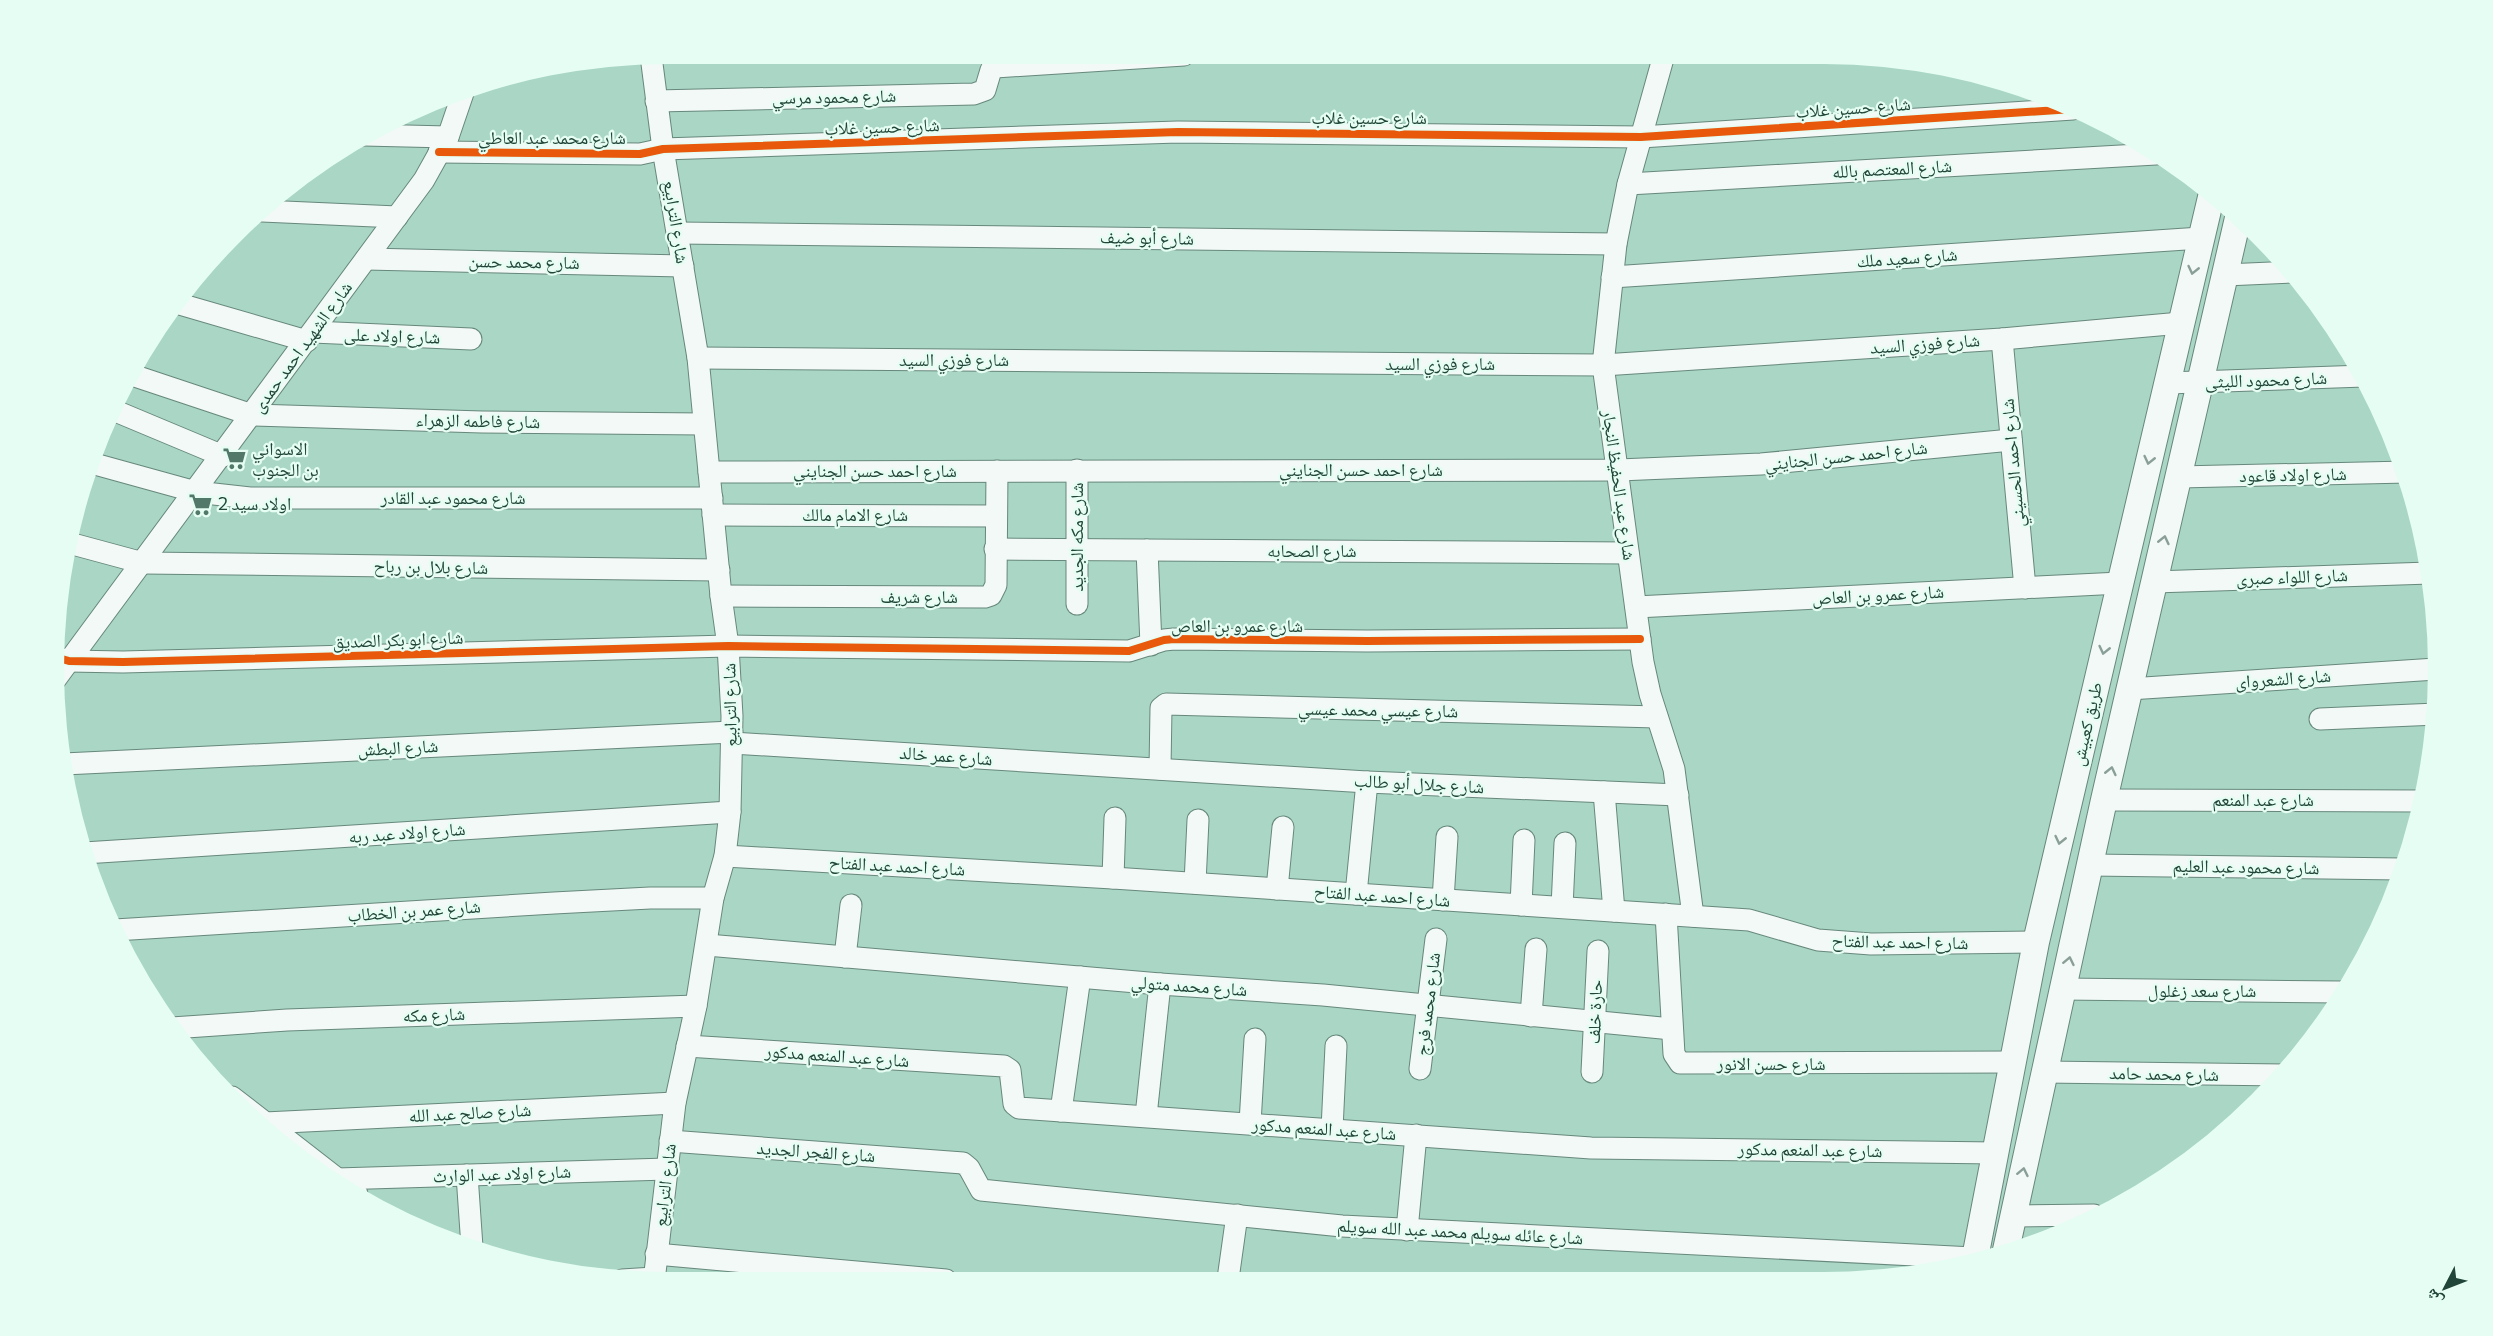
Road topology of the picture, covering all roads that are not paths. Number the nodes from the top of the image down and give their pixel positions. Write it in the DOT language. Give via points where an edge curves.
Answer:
graph roads {
  1 [pos="1042,64"];
  2 [pos="1661,64"];
  3 [pos="648,65"];
  4 [pos="656,101"];
  5 [pos="460,102"];
  6 [pos="2056,110"];
  7 [pos="382,137"];
  8 [pos="1641,137"];
  9 [pos="444,144"];
  10 [pos="663,149"];
  11 [pos="2142,155"];
  12 [pos="1628,183"];
  13 [pos="2210,203"];
  14 [pos="273,211"];
  15 [pos="397,217"];
  16 [pos="2236,226"];
  17 [pos="678,233"];
  18 [pos="2201,238"];
  19 [pos="1616,244"];
  20 [pos="366,258"];
  21 [pos="683,266"];
  22 [pos="2281,273"];
  23 [pos="2225,275"];
  24 [pos="1612,277"];
  25 [pos="186,305"];
  26 [pos="2181,323"];
  27 [pos="310,337"];
  28 [pos="471,339"];
  29 [pos="2002,339"];
  30 [pos="698,358"];
  31 [pos="1603,365"];
  32 [pos="2353,376"];
  33 [pos="139,377"];
  34 [pos="2168,383"];
  35 [pos="2200,383"];
  36 [pos="121,413"];
  37 [pos="252,416"];
  38 [pos="704,424"];
  39 [pos="2011,440"];
  40 [pos="223,456"];
  41 [pos="100,466"];
  42 [pos="1077,470"];
  43 [pos="1619,470"];
  44 [pos="997,471"];
  45 [pos="709,472"];
  46 [pos="2395,472"];
  47 [pos="2179,477"];
  48 [pos="195,492"];
  49 [pos="712,506"];
  50 [pos="996,516"];
  51 [pos="77,545"];
  52 [pos="995,549"];
  53 [pos="1077,550"];
  54 [pos="1147,550"];
  55 [pos="1628,553"];
  56 [pos="143,563"];
  57 [pos="719,570"];
  58 [pos="2421,573"];
  59 [pos="2154,582"];
  60 [pos="2120,583"];
  61 [pos="2025,588"];
  62 [pos="721,596"];
  63 [pos="1077,604"];
  64 [pos="1636,607"];
  65 [pos="1640,639"];
  66 [pos="1151,645"];
  67 [pos="728,646"];
  68 [pos="65,656"];
  69 [pos="64,659"];
  70 [pos="2428,670"];
  71 [pos="2129,689"];
  72 [pos="2426,714"];
  73 [pos="1657,717"];
  74 [pos="2320,719"];
  75 [pos="732,737"];
  76 [pos="73,764"];
  77 [pos="1160,769"];
  78 [pos="1367,782"];
  79 [pos="1604,792"];
  80 [pos="1678,795"];
  81 [pos="2104,800"];
  82 [pos="2413,801"];
  83 [pos="730,812"];
  84 [pos="1115,818"];
  85 [pos="1198,820"];
  86 [pos="1283,827"];
  87 [pos="1447,837"];
  88 [pos="1524,840"];
  89 [pos="1565,843"];
  90 [pos="94,852"];
  91 [pos="725,856"];
  92 [pos="2090,865"];
  93 [pos="2394,869"];
  94 [pos="1113,878"];
  95 [pos="1195,883"];
  96 [pos="1277,889"];
  97 [pos="1356,894"];
  98 [pos="713,898"];
  99 [pos="1443,900"];
  100 [pos="1521,904"];
  101 [pos="851,905"];
  102 [pos="1562,907"];
  103 [pos="1614,911"];
  104 [pos="1666,914"];
  105 [pos="1693,916"];
  106 [pos="124,929"];
  107 [pos="1437,939"];
  108 [pos="2036,942"];
  109 [pos="706,945"];
  110 [pos="1536,949"];
  111 [pos="1598,951"];
  112 [pos="846,957"];
  113 [pos="1080,977"];
  114 [pos="1160,984"];
  115 [pos="2062,989"];
  116 [pos="2334,992"];
  117 [pos="696,1006"];
  118 [pos="1428,1006"];
  119 [pos="1531,1016"];
  120 [pos="1595,1022"];
  121 [pos="183,1027"];
  122 [pos="2019,1028"];
  123 [pos="1672,1029"];
  124 [pos="2053,1033"];
  125 [pos="1255,1039"];
  126 [pos="687,1046"];
  127 [pos="1336,1046"];
  128 [pos="2013,1062"];
  129 [pos="1420,1069"];
  130 [pos="1592,1072"];
  131 [pos="2044,1072"];
  132 [pos="2271,1075"];
  133 [pos="675,1103"];
  134 [pos="1061,1111"];
  135 [pos="1146,1116"];
  136 [pos="271,1123"];
  137 [pos="1250,1124"];
  138 [pos="1332,1129"];
  139 [pos="1416,1136"];
  140 [pos="670,1141"];
  141 [pos="1996,1153"];
  142 [pos="963,1163"];
  143 [pos="667,1169"];
  144 [pos="467,1174"];
  145 [pos="347,1179"];
  146 [pos="1237,1215"];
  147 [pos="2079,1215"];
  148 [pos="2013,1216"];
  149 [pos="1407,1230"];
  150 [pos="471,1238"];
  151 [pos="2008,1243"];
  152 [pos="1975,1252"];
  153 [pos="656,1254"];
  154 [pos="1955,1257"];
  155 [pos="655,1271"];
  156 [pos="857,1272"];
  157 [pos="1229,1272"];
  1 -- 4 [label="street, شارع محمود مرسي" via="995,67 985,90 974,94"];
  2 -- 8 [label="street, شارع عبد الحفيظ النجار"];
  3 -- 4 [label="street, شارع الترابيع"];
  4 -- 10 [label="street, شارع الترابيع"];
  5 -- 9 [label="street, شارع الشهيد احمد حمدى"];
  6 -- 8 [label="street, شارع حسين غلاب"];
  7 -- 9 [label="street, شارع محمد عبد العاطي"];
  8 -- 10 [label="street, شارع حسين غلاب" via="1178,132"];
  8 -- 12 [label="street, شارع عبد الحفيظ النجار"];
  9 -- 10 [label="street, شارع محمد عبد العاطي" via="640,154"];
  9 -- 15 [label="street, شارع الشهيد احمد حمدى"];
  10 -- 17 [label="street, شارع الترابيع"];
  11 -- 12 [label="street, شارع المعتصم بالله"];
  12 -- 19 [label="street, شارع عبد الحفيظ النجار"];
  13 -- 18 [label="street, طريق كعبيش"];
  14 -- 15 [label="street"];
  15 -- 20 [label="street, شارع الشهيد احمد حمدى"];
  16 -- 23 [label="street, طريق كعبيش"];
  17 -- 19 [label="street, شارع أبو ضيف"];
  17 -- 21 [label="street, شارع الترابيع"];
  18 -- 24 [label="street, شارع سعيد ملك"];
  18 -- 26 [label="street, طريق كعبيش, one-way"];
  19 -- 24 [label="street, شارع عبد الحفيظ النجار"];
  20 -- 21 [label="street, شارع محمد حسن"];
  20 -- 27 [label="street, شارع الشهيد احمد حمدى"];
  21 -- 30 [label="street, شارع الترابيع"];
  22 -- 23 [label="street"];
  23 -- 35 [label="street, طريق كعبيش"];
  24 -- 31 [label="street, شارع عبد الحفيظ النجار"];
  25 -- 27 [label="street, شارع اولاد على"];
  26 -- 29 [label="street, شارع فوزي السيد"];
  26 -- 34 [label="street, طريق كعبيش"];
  27 -- 28 [label="street, شارع اولاد على"];
  27 -- 37 [label="street, شارع الشهيد احمد حمدى"];
  29 -- 31 [label="street, شارع فوزي السيد"];
  29 -- 39 [label="street, شارع احمد الحسيني"];
  30 -- 31 [label="street, شارع فوزي السيد"];
  30 -- 38 [label="street, شارع الترابيع"];
  31 -- 43 [label="street, شارع عبد الحفيظ النجار"];
  32 -- 35 [label="street, شارع محمود الليثى"];
  33 -- 37 [label="street, شارع فاطمه الزهراء"];
  34 -- 35 [label="street, شارع محمود الليثى"];
  34 -- 60 [label="street, طريق كعبيش, one-way"];
  35 -- 47 [label="street, طريق كعبيش"];
  36 -- 40 [label="street"];
  37 -- 38 [label="street, شارع فاطمه الزهراء"];
  37 -- 40 [label="street, شارع الشهيد احمد حمدى"];
  38 -- 45 [label="street, شارع الترابيع"];
  39 -- 43 [label="street, شارع احمد حسن الجنايني" via="1761,464"];
  39 -- 61 [label="street, شارع احمد الحسيني"];
  40 -- 48 [label="street, شارع الشهيد احمد حمدى"];
  41 -- 48 [label="street"];
  42 -- 43 [label="street, شارع احمد حسن الجنايني"];
  42 -- 44 [label="street, شارع احمد حسن الجنايني"];
  42 -- 53 [label="street, شارع مكه الجديد"];
  43 -- 55 [label="street, شارع عبد الحفيظ النجار"];
  44 -- 45 [label="street, شارع احمد حسن الجنايني"];
  44 -- 50 [label="street, شارع شريف"];
  45 -- 49 [label="street, شارع الترابيع"];
  46 -- 47 [label="street, شارع اولاد قاعود"];
  59 -- 47 [label="street, طريق كعبيش, one-way"];
  48 -- 49 [label="street, شارع محمود عبد القادر" via="279,498"];
  48 -- 56 [label="street, شارع الشهيد احمد حمدى"];
  49 -- 50 [label="street, شارع الامام مالك"];
  49 -- 57 [label="street, شارع الترابيع"];
  50 -- 52 [label="street, شارع شريف"];
  51 -- 56 [label="street, شارع بلال بن رباح"];
  52 -- 53 [label="street, شارع الصحابه"];
  52 -- 62 [label="street, شارع شريف" via="996,585 993,593 985,597"];
  53 -- 54 [label="street, شارع الصحابه"];
  53 -- 63 [label="street, شارع مكه الجديد"];
  54 -- 55 [label="street, شارع الصحابه"];
  54 -- 66 [label="street"];
  55 -- 64 [label="street, شارع عبد الحفيظ النجار"];
  56 -- 57 [label="street, شارع بلال بن رباح"];
  56 -- 68 [label="street, شارع الشهيد احمد حمدى"];
  57 -- 62 [label="street, شارع الترابيع"];
  58 -- 59 [label="street, شارع اللواء صبرى"];
  59 -- 71 [label="street, طريق كعبيش"];
  60 -- 61 [label="street, شارع عمرو بن العاص"];
  60 -- 108 [label="street, طريق كعبيش, one-way"];
  61 -- 64 [label="street, شارع عمرو بن العاص"];
  62 -- 67 [label="street, شارع الترابيع"];
  64 -- 65 [label="street, شارع عبد الحفيظ النجار"];
  65 -- 66 [label="street, شارع عمرو بن العاص" via="1174,639"];
  65 -- 73 [label="street, شارع عبد الحفيظ النجار"];
  66 -- 67 [label="street, شارع عمرو بن العاص" via="1130,651"];
  67 -- 69 [label="street, شارع ابو بكر الصديق" via="218,660"];
  67 -- 75 [label="street, شارع الترابيع"];
  70 -- 71 [label="street, شارع الشعرواى"];
  81 -- 71 [label="street, طريق كعبيش, one-way"];
  72 -- 74 [label="street"];
  73 -- 77 [label="street, شارع عيسي محمد عيسي" via="1166,704 1161,708"];
  73 -- 80 [label="street, شارع عبد الحفيظ النجار"];
  75 -- 76 [label="street, شارع البطش"];
  75 -- 77 [label="street, شارع عمر خالد"];
  75 -- 83 [label="street, شارع الترابيع"];
  77 -- 78 [label="street, شارع جلال أبو طالب"];
  78 -- 79 [label="street, شارع جلال أبو طالب"];
  78 -- 97 [label="street"];
  79 -- 80 [label="street, شارع جلال أبو طالب"];
  79 -- 103 [label="street"];
  80 -- 105 [label="street, شارع عبد الحفيظ النجار"];
  81 -- 82 [label="street, شارع عبد المنعم"];
  81 -- 92 [label="street, طريق كعبيش"];
  83 -- 90 [label="street, شارع اولاد عبد ربه"];
  83 -- 91 [label="street, شارع الترابيع"];
  84 -- 94 [label="street"];
  85 -- 95 [label="street"];
  86 -- 96 [label="street"];
  87 -- 99 [label="street"];
  88 -- 100 [label="street"];
  89 -- 102 [label="street"];
  91 -- 94 [label="street, شارع احمد عبد الفتاح"];
  91 -- 98 [label="street, شارع الترابيع"];
  92 -- 93 [label="street, شارع محمود عبد العليم"];
  115 -- 92 [label="street, طريق كعبيش, one-way"];
  94 -- 95 [label="street, شارع احمد عبد الفتاح"];
  95 -- 96 [label="street, شارع احمد عبد الفتاح"];
  96 -- 97 [label="street, شارع احمد عبد الفتاح"];
  97 -- 99 [label="street, شارع احمد عبد الفتاح"];
  98 -- 106 [label="street, شارع عمر بن الخطاب" via="554,903"];
  98 -- 109 [label="street, شارع الترابيع"];
  99 -- 100 [label="street, شارع احمد عبد الفتاح"];
  100 -- 102 [label="street, شارع احمد عبد الفتاح"];
  101 -- 112 [label="street"];
  102 -- 103 [label="street, شارع احمد عبد الفتاح"];
  103 -- 104 [label="street, شارع احمد عبد الفتاح"];
  104 -- 105 [label="street, شارع احمد عبد الفتاح"];
  104 -- 123 [label="street, شارع حسن الانور"];
  105 -- 108 [label="street, شارع احمد عبد الفتاح" via="1749,920 1818,940 1871,944"];
  107 -- 118 [label="street, شارع محمد فرج"];
  108 -- 122 [label="street, طريق كعبيش"];
  109 -- 112 [label="street, شارع محمد متولي"];
  109 -- 117 [label="street, شارع الترابيع"];
  110 -- 119 [label="street"];
  111 -- 120 [label="street, حارة خلف"];
  112 -- 113 [label="street, شارع محمد متولي"];
  113 -- 114 [label="street, شارع محمد متولي"];
  113 -- 134 [label="street"];
  114 -- 118 [label="street, شارع محمد متولي"];
  114 -- 135 [label="street"];
  115 -- 116 [label="street, شارع سعد زغلول"];
  115 -- 124 [label="street, طريق كعبيش"];
  117 -- 121 [label="street, شارع مكه"];
  117 -- 126 [label="street, شارع الترابيع"];
  118 -- 119 [label="street, شارع محمد متولي"];
  118 -- 129 [label="street, شارع محمد فرج"];
  119 -- 120 [label="street, شارع محمد متولي"];
  120 -- 123 [label="street, شارع محمد متولي"];
  120 -- 130 [label="street, حارة خلف"];
  122 -- 124 [label="street"];
  122 -- 128 [label="street, طريق كعبيش"];
  123 -- 128 [label="street, شارع حسن الانور" via="1676,1059 1686,1064"];
  124 -- 131 [label="street, طريق كعبيش"];
  125 -- 137 [label="street"];
  126 -- 133 [label="street, شارع الترابيع"];
  126 -- 134 [label="street, شارع عبد المنعم مدكور" via="1004,1066 1010,1070 1016,1106"];
  127 -- 138 [label="street"];
  128 -- 141 [label="street, طريق كعبيش"];
  131 -- 132 [label="street, شارع محمد حامد"];
  148 -- 131 [label="street, طريق كعبيش, one-way"];
  133 -- 136 [label="street, شارع صالح عبد الله"];
  133 -- 140 [label="street, شارع الترابيع"];
  134 -- 135 [label="street, شارع عبد المنعم مدكور"];
  135 -- 137 [label="street, شارع عبد المنعم مدكور"];
  137 -- 138 [label="street, شارع عبد المنعم مدكور"];
  138 -- 139 [label="street, شارع عبد المنعم مدكور"];
  139 -- 141 [label="street, شارع عبد المنعم مدكور" via="1591,1148"];
  139 -- 149 [label="street"];
  140 -- 142 [label="street, شارع الفجر الجديد"];
  140 -- 143 [label="street, شارع الترابيع"];
  141 -- 152 [label="street, طريق كعبيش"];
  142 -- 146 [label="street, شارع عائله سويلم محمد عبد الله سويلم" via="981,1190"];
  143 -- 144 [label="street, شارع اولاد عبد الوارث"];
  143 -- 153 [label="street, شارع الترابيع"];
  144 -- 145 [label="street, شارع اولاد عبد الوارث"];
  144 -- 150 [label="street"];
  146 -- 149 [label="street, شارع عائله سويلم محمد عبد الله سويلم"];
  146 -- 157 [label="street"];
  147 -- 148 [label="street"];
  148 -- 151 [label="street, طريق كعبيش"];
  149 -- 154 [label="street, شارع عائله سويلم محمد عبد الله سويلم"];
  153 -- 155 [label="street, شارع الترابيع"];
  153 -- 156 [label="street"];
}
